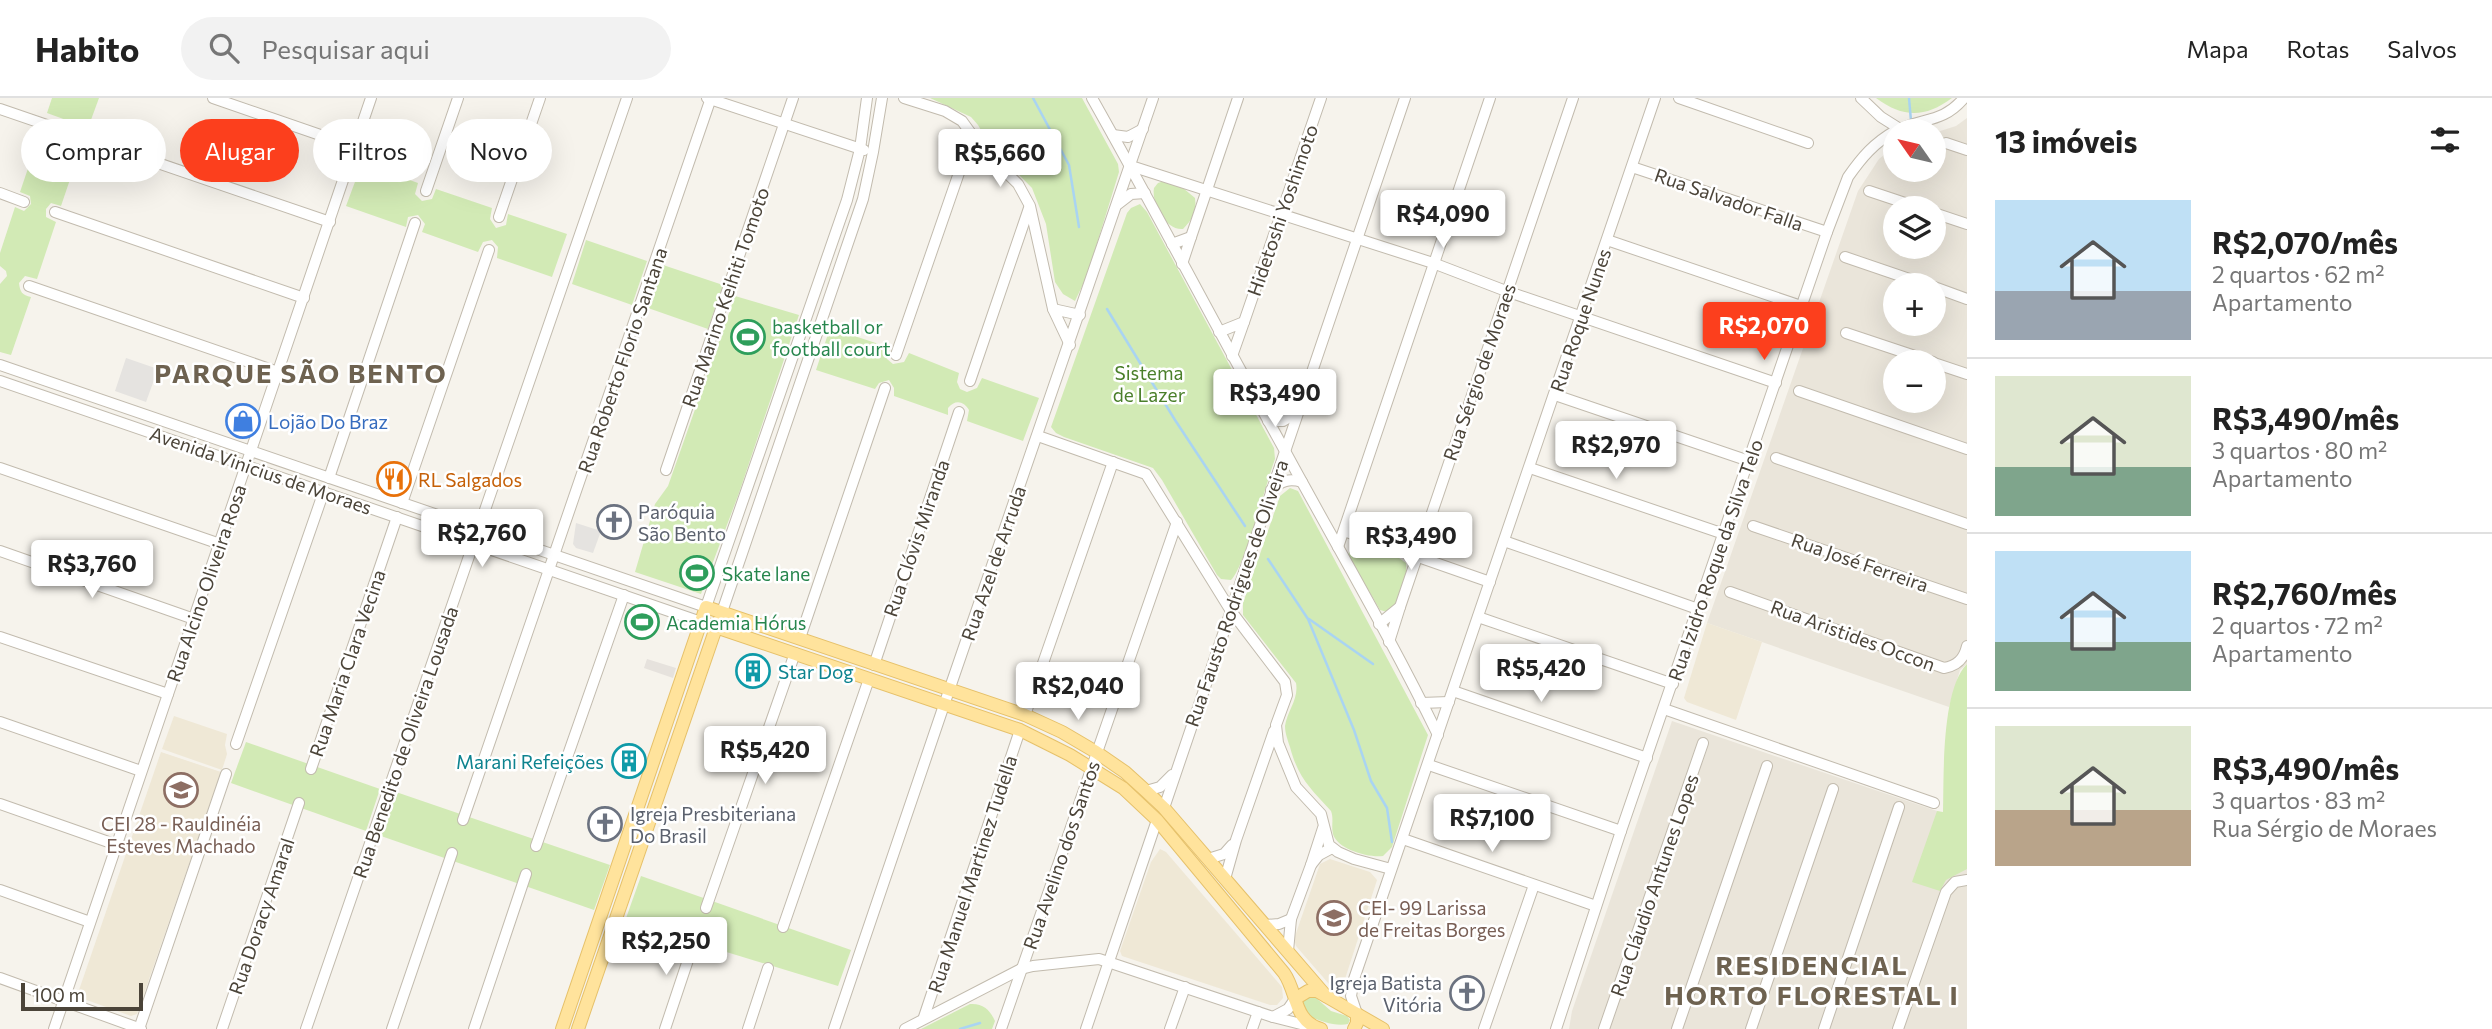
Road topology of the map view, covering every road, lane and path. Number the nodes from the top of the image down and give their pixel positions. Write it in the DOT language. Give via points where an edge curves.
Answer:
graph roads {
  1 [pos="213,98"];
  2 [pos="371,98"];
  3 [pos="458,98"];
  4 [pos="540,98"];
  5 [pos="626,98"];
  6 [pos="709,98"];
  7 [pos="793,98"];
  8 [pos="867,98"];
  9 [pos="882,98"];
  10 [pos="904,98"];
  11 [pos="1092,98"];
  12 [pos="1153,98"];
  13 [pos="1238,98"];
  14 [pos="1321,98"];
  15 [pos="1405,98"];
  16 [pos="1490,98"];
  17 [pos="1573,98"];
  18 [pos="1656,98"];
  19 [pos="1679,98"];
  20 [pos="1861,98"];
  21 [pos="1964,98"];
  22 [pos="0,109"];
  23 [pos="364,119"];
  24 [pos="1883,119"];
  25 [pos="1937,119"];
  26 [pos="784,124"];
  27 [pos="1143,129"];
  28 [pos="313,133"];
  29 [pos="1114,135"];
  30 [pos="971,137"];
  31 [pos="1883,139"];
  32 [pos="1808,143"];
  33 [pos="1946,143"];
  34 [pos="860,149"];
  35 [pos="983,150"];
  36 [pos="1967,150"];
  37 [pos="873,152"];
  38 [pos="1131,166"];
  39 [pos="961,167"];
  40 [pos="1632,167"];
  41 [pos="343,182"];
  42 [pos="1207,190"];
  43 [pos="426,191"];
  44 [pos="1869,191"];
  45 [pos="0,193"];
  46 [pos="1145,193"];
  47 [pos="1884,196"];
  48 [pos="24,202"];
  49 [pos="1118,204"];
  50 [pos="1030,206"];
  51 [pos="55,212"];
  52 [pos="1281,214"];
  53 [pos="499,217"];
  54 [pos="1946,217"];
  55 [pos="330,222"];
  56 [pos="415,223"];
  57 [pos="1967,224"];
  58 [pos="1827,232"];
  59 [pos="1020,234"];
  60 [pos="1036,236"];
  61 [pos="1191,237"];
  62 [pos="1357,238"];
  63 [pos="1607,240"];
  64 [pos="1172,244"];
  65 [pos="489,250"];
  66 [pos="1012,257"];
  67 [pos="1845,257"];
  68 [pos="1433,263"];
  69 [pos="1182,264"];
  70 [pos="1892,273"];
  71 [pos="29,286"];
  72 [pos="1506,291"];
  73 [pos="1946,292"];
  74 [pos="304,298"];
  75 [pos="1967,299"];
  76 [pos="1801,306"];
  77 [pos="1053,309"];
  78 [pos="1080,315"];
  79 [pos="1581,315"];
  80 [pos="1244,321"];
  81 [pos="1219,332"];
  82 [pos="1846,333"];
  83 [pos="1070,345"];
  84 [pos="1897,350"];
  85 [pos="896,355"];
  86 [pos="1232,355"];
  87 [pos="5,367"];
  88 [pos="1946,367"];
  89 [pos="278,372"];
  90 [pos="1967,374"];
  91 [pos="970,381"];
  92 [pos="3,382"];
  93 [pos="1776,383"];
  94 [pos="885,388"];
  95 [pos="1799,391"];
  96 [pos="1555,395"];
  97 [pos="959,412"];
  98 [pos="1298,412"];
  99 [pos="1268,421"];
  100 [pos="1038,436"];
  101 [pos="1967,449"];
  102 [pos="252,451"];
  103 [pos="1284,451"];
  104 [pos="1776,458"];
  105 [pos="1749,461"];
  106 [pos="1113,462"];
  107 [pos="247,465"];
  108 [pos="0,468"];
  109 [pos="1530,468"];
  110 [pos="666,470"];
  111 [pos="329,478"];
  112 [pos="1302,482"];
  113 [pos="1271,490"];
  114 [pos="324,491"];
  115 [pos="402,503"];
  116 [pos="397,517"];
  117 [pos="1322,518"];
  118 [pos="1347,519"];
  119 [pos="1177,522"];
  120 [pos="1967,524"];
  121 [pos="1753,526"];
  122 [pos="479,529"];
  123 [pos="1344,531"];
  124 [pos="1724,534"];
  125 [pos="1504,541"];
  126 [pos="474,543"];
  127 [pos="220,544"];
  128 [pos="1338,547"];
  129 [pos="0,551"];
  130 [pos="555,555"];
  131 [pos="1416,558"];
  132 [pos="550,569"];
  133 [pos="1490,582"];
  134 [pos="1730,592"];
  135 [pos="624,595"];
  136 [pos="1967,599"];
  137 [pos="706,607"];
  138 [pos="1400,607"];
  139 [pos="1698,609"];
  140 [pos="1231,611"];
  141 [pos="722,612"];
  142 [pos="1478,617"];
  143 [pos="194,619"];
  144 [pos="701,622"];
  145 [pos="1379,624"];
  146 [pos="716,627"];
  147 [pos="0,637"];
  148 [pos="800,638"];
  149 [pos="1389,642"];
  150 [pos="1967,646"];
  151 [pos="794,653"];
  152 [pos="874,664"];
  153 [pos="869,679"];
  154 [pos="1673,684"];
  155 [pos="949,690"];
  156 [pos="168,694"];
  157 [pos="1451,696"];
  158 [pos="1421,703"];
  159 [pos="944,705"];
  160 [pos="1664,709"];
  161 [pos="1025,715"];
  162 [pos="0,722"];
  163 [pos="1276,725"];
  164 [pos="1020,730"];
  165 [pos="1438,735"];
  166 [pos="1703,743"];
  167 [pos="236,744"];
  168 [pos="1096,752"];
  169 [pos="1647,758"];
  170 [pos="1429,765"];
  171 [pos="1090,766"];
  172 [pos="1767,766"];
  173 [pos="311,769"];
  174 [pos="1175,770"];
  175 [pos="141,771"];
  176 [pos="226,774"];
  177 [pos="1833,789"];
  178 [pos="1146,791"];
  179 [pos="299,803"];
  180 [pos="1934,803"];
  181 [pos="0,804"];
  182 [pos="1899,807"];
  183 [pos="1164,808"];
  184 [pos="463,820"];
  185 [pos="1157,820"];
  186 [pos="1324,825"];
  187 [pos="1621,831"];
  188 [pos="1168,833"];
  189 [pos="1236,839"];
  190 [pos="1403,839"];
  191 [pos="117,845"];
  192 [pos="536,846"];
  193 [pos="1150,846"];
  194 [pos="1332,848"];
  195 [pos="452,853"];
  196 [pos="1208,859"];
  197 [pos="1311,865"];
  198 [pos="1391,869"];
  199 [pos="526,874"];
  200 [pos="1226,879"];
  201 [pos="1967,880"];
  202 [pos="1534,885"];
  203 [pos="1214,889"];
  204 [pos="0,890"];
  205 [pos="1596,906"];
  206 [pos="706,908"];
  207 [pos="1291,919"];
  208 [pos="90,922"];
  209 [pos="1265,925"];
  210 [pos="783,927"];
  211 [pos="696,936"];
  212 [pos="1288,951"];
  213 [pos="1110,962"];
  214 [pos="768,968"];
  215 [pos="1021,969"];
  216 [pos="0,978"];
  217 [pos="1354,979"];
  218 [pos="1185,987"];
  219 [pos="1328,997"];
  220 [pos="1295,999"];
  221 [pos="64,1000"];
  222 [pos="1258,1012"];
  223 [pos="1357,1014"];
  224 [pos="925,1017"];
  225 [pos="1273,1017"];
  226 [pos="564,1024"];
  227 [pos="581,1027"];
  228 [pos="1319,1028"];
  229 [pos="54,1029"];
  230 [pos="139,1029"];
  231 [pos="222,1029"];
  232 [pos="306,1029"];
  233 [pos="392,1029"];
  234 [pos="474,1029"];
  235 [pos="666,1029"];
  236 [pos="748,1029"];
  237 [pos="834,1029"];
  238 [pos="905,1029"];
  239 [pos="1001,1029"];
  240 [pos="1086,1029"];
  241 [pos="1170,1029"];
  242 [pos="1252,1029"];
  243 [pos="1354,1029"];
  244 [pos="1383,1029"];
  245 [pos="1485,1029"];
  246 [pos="1558,1029"];
  247 [pos="1604,1029"];
  248 [pos="1677,1029"];
  249 [pos="1751,1029"];
  250 [pos="1824,1029"];
  251 [pos="1898,1029"];
  1 -- 28 [label="street"];
  2 -- 23 [label="street, Rua Alcino Oliveira Rosa"];
  3 -- 43 [label="street"];
  4 -- 53 [label="street"];
  5 -- 122 [label="street, Rua Benedito de Oliveira Lousada"];
  6 -- 26 [label="street"];
  6 -- 130 [label="street, Rua Roberto Florio Santana"];
  7 -- 26 [label="street, Rua Marino Keihiti Tomoto"];
  8 -- 34 [label="street"];
  9 -- 37 [label="street"];
  10 -- 30 [label="street" via="945,111 962,121"];
  11 -- 29 [label="street"];
  12 -- 27 [label="street, Rua Azel de Arruda"];
  13 -- 42 [label="street"];
  14 -- 52 [label="street, Hidetoshi Yoshimoto"];
  15 -- 62 [label="street, Rua Fausto Rodrigues de Oliveira"];
  16 -- 68 [label="street"];
  17 -- 72 [label="street, Rua Sérgio de Moraes"];
  18 -- 40 [label="street, Rua Roque Nunes"];
  19 -- 32 [label="street"];
  20 -- 24 [label="street"];
  21 -- 25 [label="street, Rua Izidro Roque da Silva Telo"];
  22 -- 55 [label="street"];
  26 -- 34 [label="street"];
  26 -- 110 [label="street, Rua Marino Keihiti Tomoto"];
  27 -- 29 [label="street" via="1128,136"];
  27 -- 38 [label="street, Rua Azel de Arruda"];
  29 -- 38 [label="street"];
  30 -- 35 [label="street"];
  30 -- 39 [label="street"];
  31 -- 58 [label="street, Rua Izidro Roque da Silva Telo" via="1866,151 1848,177"];
  33 -- 36 [label="street"];
  34 -- 37 [label="street"];
  34 -- 137 [label="street"];
  35 -- 39 [label="street"];
  35 -- 50 [label="street" via="1018,184"];
  37 -- 141 [label="street" via="848,245"];
  38 -- 42 [label="street"];
  38 -- 46 [label="street"];
  38 -- 49 [label="street, Rua Azel de Arruda"];
  39 -- 85 [label="street"];
  40 -- 58 [label="street, Rua Salvador Falla"];
  40 -- 63 [label="street, Rua Roque Nunes"];
  41 -- 55 [label="street, Rua Alcino Oliveira Rosa"];
  42 -- 52 [label="street"];
  42 -- 61 [label="street"];
  44 -- 47 [label="street"];
  45 -- 48 [label="street"];
  46 -- 49 [label="street" via="1131,194"];
  46 -- 64 [label="street"];
  49 -- 78 [label="street, Rua Azel de Arruda"];
  50 -- 59 [label="street"];
  50 -- 60 [label="street"];
  51 -- 74 [label="street"];
  52 -- 62 [label="street"];
  52 -- 80 [label="street, Hidetoshi Yoshimoto"];
  54 -- 57 [label="street"];
  55 -- 74 [label="street, Rua Alcino Oliveira Rosa"];
  56 -- 111 [label="street"];
  58 -- 76 [label="street, Rua Izidro Roque da Silva Telo"];
  59 -- 60 [label="street" via="1031,230"];
  59 -- 66 [label="street"];
  60 -- 66 [label="street"];
  60 -- 77 [label="street"];
  61 -- 64 [label="street"];
  61 -- 69 [label="street"];
  62 -- 68 [label="street"];
  62 -- 98 [label="street, Rua Fausto Rodrigues de Oliveira"];
  63 -- 76 [label="street"];
  63 -- 79 [label="street, Rua Roque Nunes"];
  64 -- 69 [label="street"];
  65 -- 115 [label="street"];
  66 -- 91 [label="street"];
  67 -- 70 [label="street"];
  68 -- 72 [label="street"];
  68 -- 118 [label="street"];
  69 -- 81 [label="street"];
  71 -- 89 [label="street"];
  72 -- 79 [label="street"];
  72 -- 131 [label="street, Rua Sérgio de Moraes"];
  73 -- 75 [label="street"];
  74 -- 89 [label="street, Rua Alcino Oliveira Rosa"];
  76 -- 93 [label="street, Rua Izidro Roque da Silva Telo"];
  77 -- 78 [label="street"];
  77 -- 83 [label="street"];
  78 -- 83 [label="street, Rua Azel de Arruda"];
  79 -- 93 [label="street"];
  79 -- 96 [label="street, Rua Roque Nunes"];
  80 -- 81 [label="street, Hidetoshi Yoshimoto"];
  80 -- 86 [label="street, Hidetoshi Yoshimoto"];
  81 -- 86 [label="street"];
  82 -- 84 [label="street"];
  83 -- 100 [label="street, Rua Azel de Arruda"];
  86 -- 99 [label="street"];
  87 -- 92 [label="street, Avenida Vinicius de Moraes"];
  87 -- 102 [label="street, Avenida Vinicius de Moraes"];
  88 -- 90 [label="street"];
  89 -- 102 [label="street, Rua Alcino Oliveira Rosa"];
  92 -- 107 [label="street, Avenida Vinicius de Moraes"];
  93 -- 105 [label="street, Rua Izidro Roque da Silva Telo"];
  94 -- 148 [label="street"];
  95 -- 101 [label="street"];
  96 -- 105 [label="street"];
  96 -- 109 [label="street, Rua Roque Nunes"];
  97 -- 152 [label="street, Rua Clóvis Miranda"];
  98 -- 99 [label="street" via="1283,421"];
  98 -- 103 [label="street, Rua Fausto Rodrigues de Oliveira"];
  99 -- 103 [label="street"];
  100 -- 106 [label="street"];
  100 -- 155 [label="street, Rua Azel de Arruda"];
  102 -- 107 [label="street, Rua Alcino Oliveira Rosa"];
  102 -- 111 [label="street, Avenida Vinicius de Moraes"];
  103 -- 112 [label="street"];
  103 -- 113 [label="street, Rua Fausto Rodrigues de Oliveira"];
  104 -- 120 [label="street"];
  105 -- 124 [label="street, Rua Izidro Roque da Silva Telo"];
  106 -- 119 [label="street" via="1146,474"];
  106 -- 161 [label="street"];
  107 -- 114 [label="street, Avenida Vinicius de Moraes"];
  107 -- 127 [label="street, Rua Alcino Oliveira Rosa"];
  108 -- 127 [label="street"];
  109 -- 124 [label="street"];
  109 -- 125 [label="street, Rua Roque Nunes"];
  111 -- 115 [label="street, Avenida Vinicius de Moraes"];
  112 -- 113 [label="street" via="1284,481"];
  112 -- 117 [label="street"];
  113 -- 140 [label="street, Rua Fausto Rodrigues de Oliveira"];
  114 -- 116 [label="street, Avenida Vinicius de Moraes"];
  114 -- 167 [label="street"];
  115 -- 122 [label="street, Avenida Vinicius de Moraes"];
  116 -- 126 [label="street, Avenida Vinicius de Moraes"];
  116 -- 173 [label="street, Rua Maria Clara Vecina"];
  117 -- 118 [label="street"];
  117 -- 128 [label="street"];
  118 -- 123 [label="street"];
  119 -- 140 [label="street"];
  119 -- 168 [label="street, Rua Avelino dos Santos"];
  121 -- 136 [label="street, Rua José Ferreira"];
  122 -- 126 [label="street, Rua Benedito de Oliveira Lousada"];
  122 -- 130 [label="street, Avenida Vinicius de Moraes"];
  123 -- 128 [label="street"];
  123 -- 131 [label="street"];
  124 -- 139 [label="street, Rua Izidro Roque da Silva Telo"];
  125 -- 133 [label="street, Rua Roque Nunes"];
  125 -- 139 [label="street"];
  126 -- 132 [label="street, Avenida Vinicius de Moraes"];
  126 -- 232 [label="street, Rua Benedito de Oliveira Lousada"];
  127 -- 143 [label="street, Rua Alcino Oliveira Rosa"];
  128 -- 145 [label="street"];
  129 -- 143 [label="street"];
  130 -- 132 [label="street, Rua Roberto Florio Santana"];
  130 -- 137 [label="street, Avenida Vinicius de Moraes"];
  131 -- 133 [label="street"];
  131 -- 138 [label="street, Rua Sérgio de Moraes"];
  132 -- 135 [label="street, Avenida Vinicius de Moraes"];
  132 -- 184 [label="street, Rua Roberto Florio Santana"];
  133 -- 142 [label="street, Rua Roque Nunes"];
  134 -- 150 [label="street, Rua Aristides Occon" via="1944,667 1962,659"];
  135 -- 144 [label="street, Avenida Vinicius de Moraes"];
  135 -- 192 [label="street"];
  137 -- 141 [label="main road, Avenida Vinicius de Moraes"];
  137 -- 144 [label="main road"];
  138 -- 145 [label="street"];
  138 -- 149 [label="street, Rua Sérgio de Moraes"];
  139 -- 154 [label="street, Rua Izidro Roque da Silva Telo"];
  140 -- 163 [label="street" via="1287,688"];
  140 -- 174 [label="street, Rua Fausto Rodrigues de Oliveira"];
  141 -- 146 [label="main road"];
  141 -- 148 [label="main road, Avenida Vinicius de Moraes"];
  142 -- 154 [label="street"];
  142 -- 157 [label="street, Rua Roque Nunes"];
  143 -- 156 [label="street, Rua Alcino Oliveira Rosa"];
  144 -- 146 [label="main road, Avenida Vinicius de Moraes"];
  144 -- 226 [label="main road"];
  145 -- 149 [label="street"];
  146 -- 151 [label="main road, Avenida Vinicius de Moraes"];
  146 -- 227 [label="main road"];
  147 -- 156 [label="street"];
  148 -- 151 [label="main road"];
  148 -- 152 [label="main road, Avenida Vinicius de Moraes"];
  149 -- 158 [label="street"];
  151 -- 153 [label="main road, Avenida Vinicius de Moraes"];
  151 -- 206 [label="street"];
  152 -- 155 [label="main road, Avenida Vinicius de Moraes"];
  153 -- 159 [label="main road, Avenida Vinicius de Moraes"];
  153 -- 210 [label="street"];
  154 -- 160 [label="street, Rua Izidro Roque da Silva Telo"];
  155 -- 159 [label="street, Rua Azel de Arruda"];
  155 -- 161 [label="main road, Avenida Vinicius de Moraes"];
  156 -- 175 [label="street, Rua Alcino Oliveira Rosa"];
  157 -- 158 [label="street"];
  157 -- 165 [label="street, Rua Roque Nunes"];
  157 -- 169 [label="street"];
  158 -- 165 [label="street"];
  159 -- 164 [label="main road, Avenida Vinicius de Moraes"];
  159 -- 237 [label="street, Rua Azel de Arruda"];
  160 -- 169 [label="street, Rua Izidro Roque da Silva Telo"];
  160 -- 180 [label="street"];
  161 -- 168 [label="main road, Avenida Vinicius de Moraes"];
  162 -- 175 [label="street"];
  163 -- 186 [label="street" via="1279,749 1292,780 1321,814"];
  163 -- 189 [label="street"];
  164 -- 171 [label="main road, Avenida Vinicius de Moraes"];
  164 -- 224 [label="street, Rua Manuel Martinez Tudella"];
  165 -- 170 [label="street, Rua Roque Nunes"];
  166 -- 247 [label="street, Rua Cláudio Antunes Lopes"];
  168 -- 171 [label="street, Rua Avelino dos Santos"];
  168 -- 178 [label="main road, Avenida Vinicius de Moraes"];
  169 -- 187 [label="street, Rua Izidro Roque da Silva Telo"];
  170 -- 187 [label="street"];
  170 -- 190 [label="street, Rua Roque Nunes"];
  171 -- 185 [label="main road, Avenida Vinicius de Moraes" via="1123,788"];
  171 -- 215 [label="street, Rua Avelino dos Santos"];
  172 -- 248 [label="street"];
  174 -- 178 [label="street" via="1160,787"];
  174 -- 183 [label="street, Rua Fausto Rodrigues de Oliveira"];
  175 -- 191 [label="street, Rua Alcino Oliveira Rosa"];
  176 -- 230 [label="street"];
  177 -- 249 [label="street"];
  178 -- 183 [label="main road, Avenida Vinicius de Moraes"];
  179 -- 231 [label="street, Rua Doracy Amaral"];
  181 -- 191 [label="street"];
  182 -- 250 [label="street"];
  183 -- 196 [label="main road, Avenida Vinicius de Moraes"];
  185 -- 188 [label="main road, Avenida Vinicius de Moraes"];
  185 -- 193 [label="street"];
  186 -- 194 [label="street"];
  186 -- 197 [label="street"];
  187 -- 205 [label="street, Rua Izidro Roque da Silva Telo"];
  188 -- 193 [label="street"];
  188 -- 203 [label="main road, Avenida Vinicius de Moraes"];
  189 -- 196 [label="street" via="1224,855"];
  189 -- 200 [label="street"];
  190 -- 198 [label="street, Rua Roque Nunes"];
  190 -- 202 [label="street"];
  191 -- 208 [label="street, Rua Alcino Oliveira Rosa"];
  193 -- 213 [label="street"];
  194 -- 197 [label="street"];
  194 -- 198 [label="street"];
  195 -- 233 [label="street"];
  196 -- 200 [label="main road, Avenida Vinicius de Moraes"];
  197 -- 207 [label="street"];
  198 -- 217 [label="street, Rua Roque Nunes"];
  199 -- 234 [label="street"];
  200 -- 203 [label="main road"];
  200 -- 209 [label="main road, Avenida Vinicius de Moraes"];
  201 -- 251 [label="street" via="1955,882 1946,892"];
  202 -- 205 [label="street"];
  202 -- 245 [label="street"];
  203 -- 220 [label="main road, Avenida Vinicius de Moraes" via="1284,973"];
  204 -- 208 [label="street"];
  205 -- 246 [label="street, Rua Izidro Roque da Silva Telo"];
  207 -- 209 [label="street"];
  207 -- 212 [label="street"];
  208 -- 221 [label="street, Rua Alcino Oliveira Rosa"];
  209 -- 212 [label="main road, Avenida Vinicius de Moraes"];
  211 -- 235 [label="street"];
  212 -- 219 [label="main road, Avenida Vinicius de Moraes"];
  213 -- 215 [label="street" via="1087,960"];
  213 -- 218 [label="street"];
  213 -- 240 [label="street"];
  214 -- 236 [label="street"];
  215 -- 224 [label="street"];
  215 -- 239 [label="street, Rua Avelino dos Santos"];
  216 -- 221 [label="street"];
  217 -- 219 [label="street" via="1342,994"];
  217 -- 223 [label="street, Rua Roque Nunes" via="1351,996"];
  218 -- 222 [label="street"];
  218 -- 241 [label="street"];
  219 -- 220 [label="main road" via="1312,990"];
  219 -- 223 [label="main road, Avenida Vinicius de Moraes"];
  220 -- 225 [label="street"];
  220 -- 228 [label="main road, Avenida Vinicius de Moraes" via="1299,1013"];
  221 -- 229 [label="street, Rua Alcino Oliveira Rosa"];
  221 -- 230 [label="street"];
  222 -- 225 [label="street"];
  222 -- 242 [label="street"];
  223 -- 243 [label="main road, Rua Roque Nunes"];
  223 -- 244 [label="main road, Avenida Vinicius de Moraes"];
  224 -- 238 [label="street"];
  225 -- 228 [label="street"];
  226 -- 227 [label="main road"];
}
